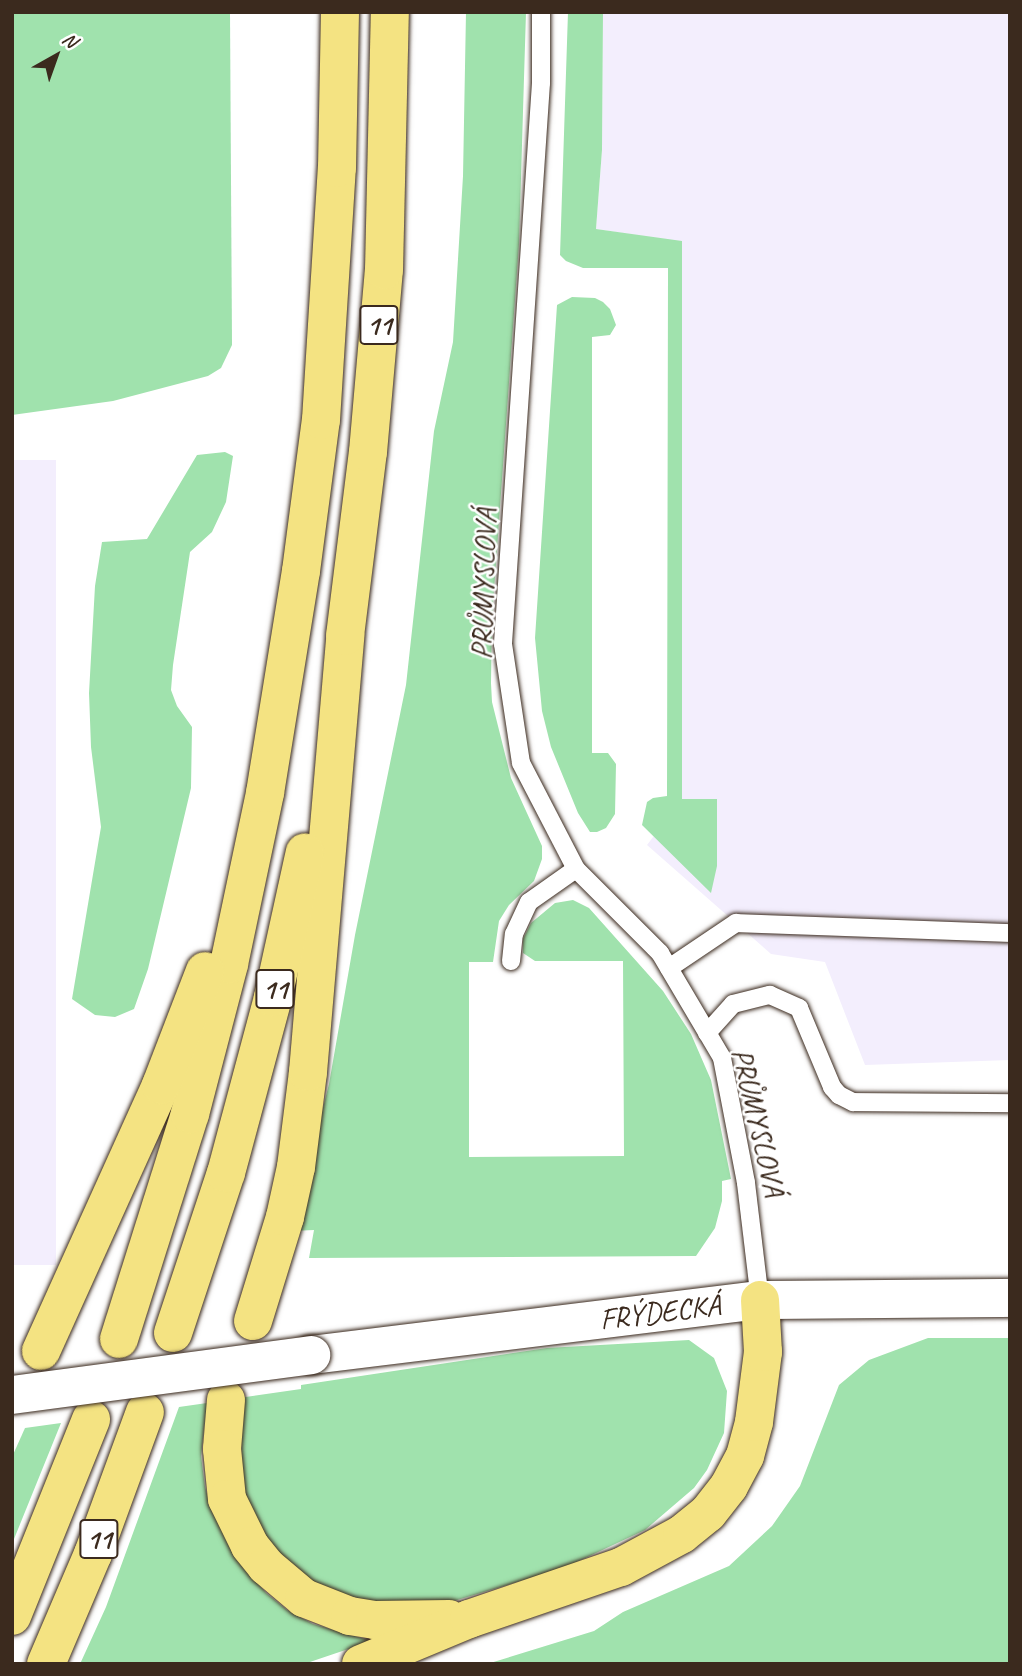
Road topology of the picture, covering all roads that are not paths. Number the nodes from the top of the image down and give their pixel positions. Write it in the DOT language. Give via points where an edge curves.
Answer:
graph roads {
  1 [pos="340,12"];
  2 [pos="390,12"];
  3 [pos="541,12"];
  4 [pos="345,636"];
  5 [pos="265,793"];
  6 [pos="576,869"];
  7 [pos="1010,933"];
  8 [pos="511,961"];
  9 [pos="669,968"];
  10 [pos="707,1033"];
  11 [pos="1010,1103"];
  12 [pos="1010,1298"];
  13 [pos="760,1300"];
  14 [pos="253,1321"];
  15 [pos="173,1333"];
  16 [pos="119,1339"];
  17 [pos="41,1351"];
  18 [pos="12,1395"];
  19 [pos="226,1400"];
  20 [pos="145,1412"];
  21 [pos="91,1419"];
  22 [pos="12,1616"];
  23 [pos="469,1619"];
  24 [pos="46,1664"];
  25 [pos="361,1664"];
  1 -- 5 [label="highway, 11" via="337,167 320,420"];
  2 -- 4 [label="highway, 11" via="384,270"];
  3 -- 6 [label="lane, PRŮMYSLOVÁ" via="541,83 503,644 521,763"];
  4 -- 14 [label="highway" via="309,1072 285,1217"];
  4 -- 15 [label="highway, 11" via="313,818 273,998 226,1174"];
  5 -- 16 [label="highway, 11" via="229,964 190,1114"];
  5 -- 17 [label="highway" via="203,979 161,1085"];
  6 -- 8 [label="lane" via="529,902 514,934"];
  6 -- 9 [label="lane, PRŮMYSLOVÁ" via="660,953"];
  7 -- 9 [label="lane" via="736,923"];
  9 -- 10 [label="lane, PRŮMYSLOVÁ"];
  10 -- 11 [label="lane" via="733,1004 770,995 799,1008 832,1087 846,1099"];
  10 -- 13 [label="lane, PRŮMYSLOVÁ" via="722,1058 749,1202"];
  12 -- 13 [label="main road, FRÝDECKÁ"];
  13 -- 18 [label="main road, FRÝDECKÁ, bridge"];
  13 -- 23 [label="highway" via="763,1352 754,1422 740,1466 708,1513 682,1534 621,1567"];
  19 -- 23 [label="highway" via="222,1449 227,1499 250,1546 285,1584 304,1598 350,1616"];
  20 -- 24 [label="highway, 11" via="93,1554"];
  21 -- 22 [label="highway, 11"];
  23 -- 25 [label="highway"];
}
